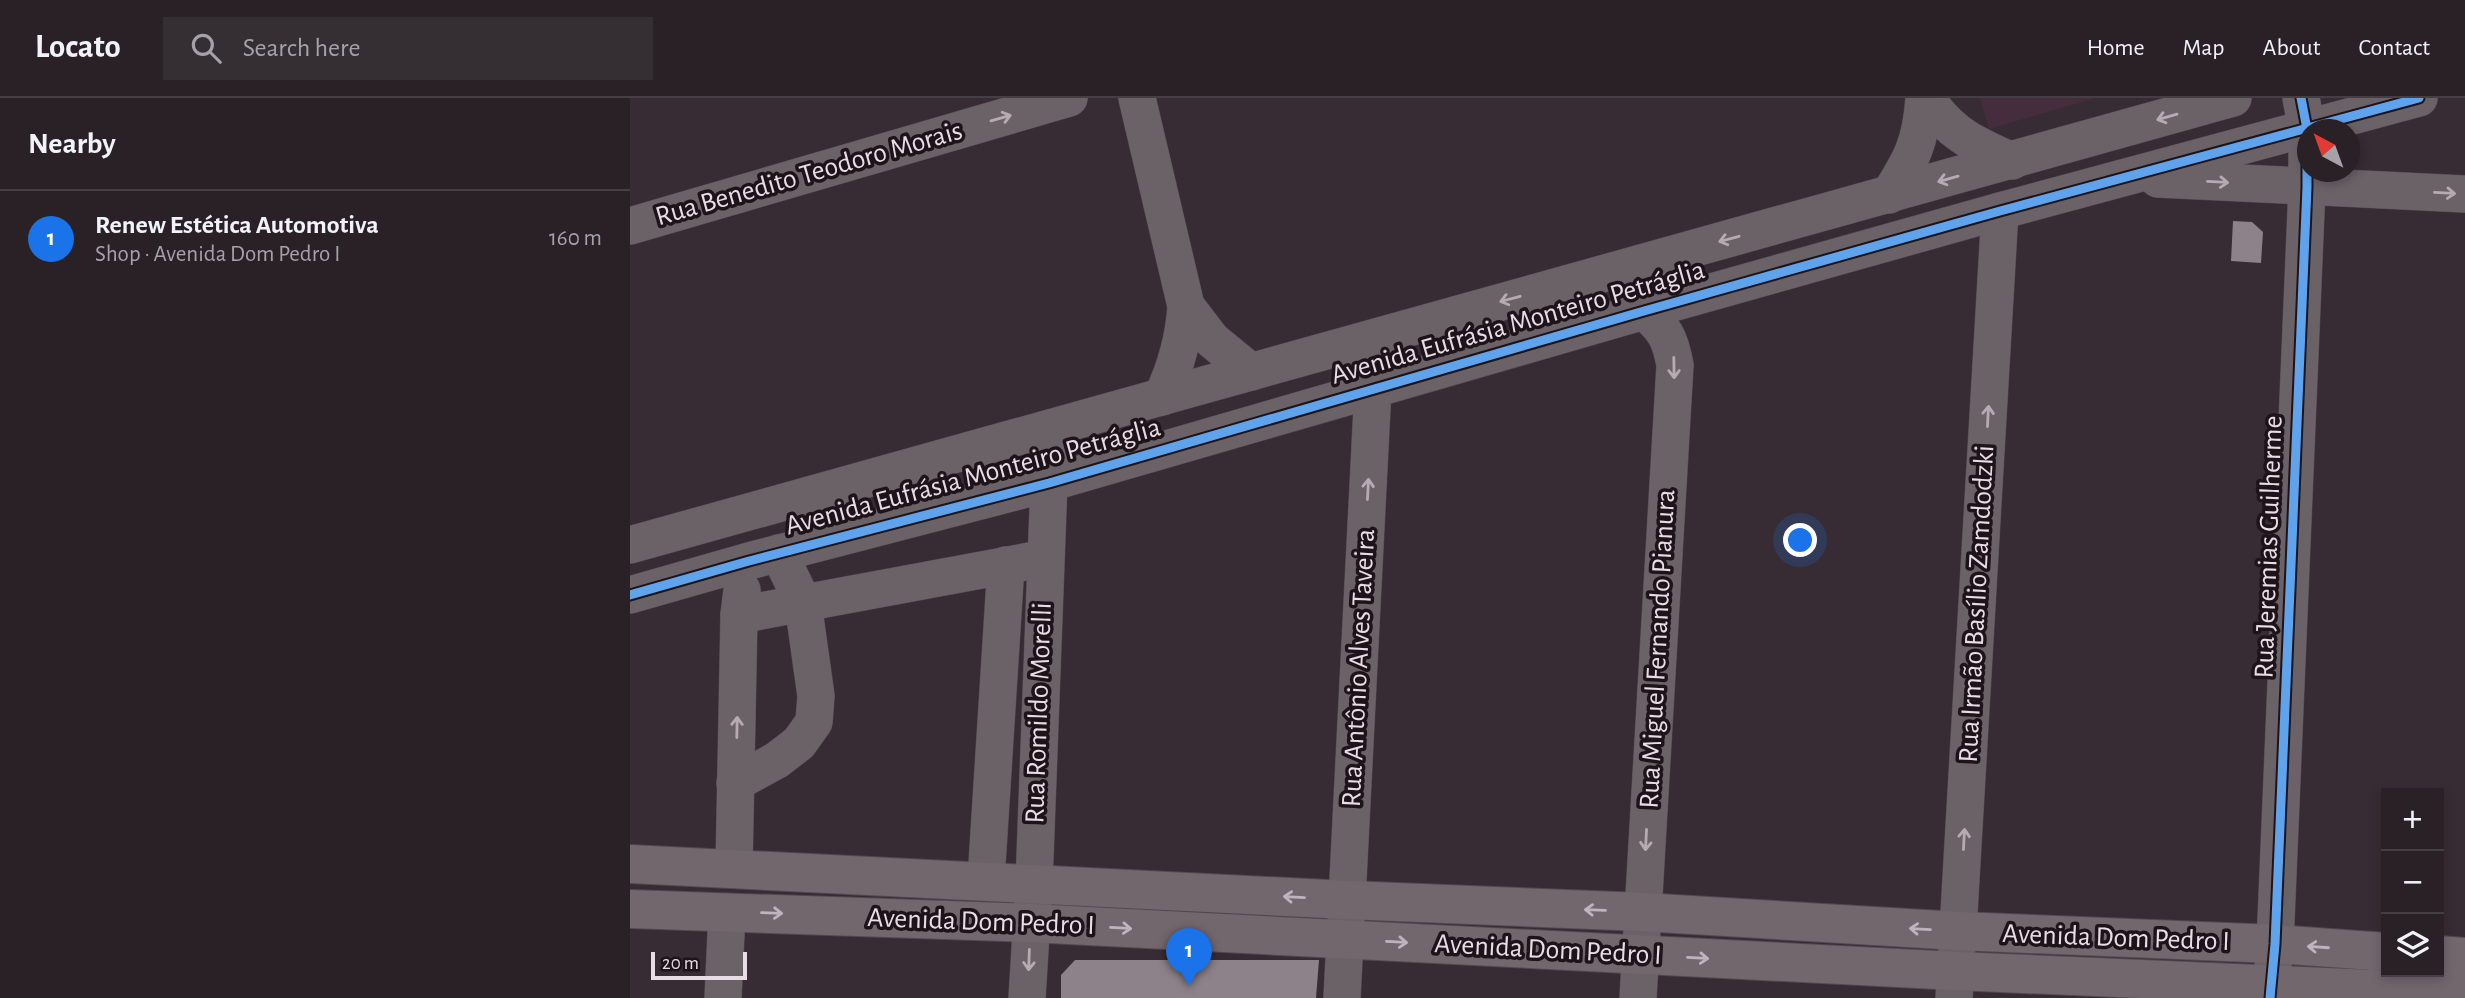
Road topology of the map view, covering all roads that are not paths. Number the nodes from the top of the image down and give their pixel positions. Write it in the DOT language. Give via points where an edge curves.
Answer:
graph roads {
  1 [pos="1069,98"];
  2 [pos="1137,98"];
  3 [pos="1925,98"];
  4 [pos="2233,98"];
  5 [pos="2419,98"];
  6 [pos="2304,113"];
  7 [pos="2012,161"];
  8 [pos="2126,177"];
  9 [pos="2307,187"];
  10 [pos="2465,194"];
  11 [pos="1889,195"];
  12 [pos="2000,211"];
  13 [pos="630,226"];
  14 [pos="1186,306"];
  15 [pos="1644,311"];
  16 [pos="1363,340"];
  17 [pos="1251,372"];
  18 [pos="1373,388"];
  19 [pos="1162,397"];
  20 [pos="1051,428"];
  21 [pos="1049,483"];
  22 [pos="630,545"];
  23 [pos="764,557"];
  24 [pos="1045,559"];
  25 [pos="1006,565"];
  26 [pos="630,595"];
  27 [pos="803,603"];
  28 [pos="739,615"];
  29 [pos="735,783"];
  30 [pos="630,864"];
  31 [pos="734,869"];
  32 [pos="986,880"];
  33 [pos="1034,884"];
  34 [pos="1347,900"];
  35 [pos="630,909"];
  36 [pos="727,912"];
  37 [pos="1642,912"];
  38 [pos="1030,923"];
  39 [pos="1958,931"];
  40 [pos="1346,939"];
  41 [pos="2275,944"];
  42 [pos="2381,951"];
  43 [pos="1640,955"];
  44 [pos="2444,955"];
  45 [pos="2465,957"];
  46 [pos="1955,985"];
  47 [pos="2270,991"];
  48 [pos="2465,993"];
  49 [pos="723,998"];
  50 [pos="1027,998"];
  51 [pos="1342,998"];
  52 [pos="1638,998"];
  13 -- 1 [label="street, Rua Benedito Teodoro Morais, one-way"];
  2 -- 14 [label="street"];
  3 -- 7 [label="street" via="1958,135"];
  3 -- 11 [label="street" via="1916,150"];
  4 -- 7 [label="street, Avenida Eufrásia Monteiro Petráglia, one-way"];
  5 -- 6 [label="street, Avenida Eufrásia Monteiro Petráglia"];
  6 -- 8 [label="street, Avenida Eufrásia Monteiro Petráglia"];
  6 -- 9 [label="street, Rua Jeremias Guilherme"];
  7 -- 11 [label="street, Avenida Eufrásia Monteiro Petráglia, one-way"];
  8 -- 9 [label="street, one-way"];
  8 -- 12 [label="street, Avenida Eufrásia Monteiro Petráglia"];
  9 -- 10 [label="street, one-way"];
  9 -- 41 [label="street, Rua Jeremias Guilherme"];
  11 -- 16 [label="street, Avenida Eufrásia Monteiro Petráglia, one-way"];
  12 -- 15 [label="street, Avenida Eufrásia Monteiro Petráglia"];
  39 -- 12 [label="street, Rua Irmão Basílio Zamdodzki, one-way"];
  14 -- 17 [label="street" via="1212,340"];
  14 -- 19 [label="street" via="1184,335"];
  15 -- 18 [label="street, Avenida Eufrásia Monteiro Petráglia"];
  15 -- 37 [label="street, Rua Miguel Fernando Pianura, one-way" via="1671,341 1675,365"];
  16 -- 17 [label="street, Avenida Eufrásia Monteiro Petráglia"];
  16 -- 18 [label="street, Rua Antônio Alves Taveira"];
  17 -- 19 [label="street, Avenida Eufrásia Monteiro Petráglia"];
  18 -- 21 [label="street, Avenida Eufrásia Monteiro Petráglia"];
  34 -- 18 [label="street, Rua Antônio Alves Taveira, one-way"];
  19 -- 20 [label="street, Avenida Eufrásia Monteiro Petráglia"];
  20 -- 21 [label="street, Rua Romildo Morelli"];
  20 -- 22 [label="street, Avenida Eufrásia Monteiro Petráglia"];
  21 -- 23 [label="street, Avenida Eufrásia Monteiro Petráglia"];
  21 -- 24 [label="street, Rua Romildo Morelli"];
  23 -- 26 [label="street, Avenida Eufrásia Monteiro Petráglia"];
  23 -- 27 [label="street"];
  23 -- 28 [label="street" via="742,585"];
  24 -- 25 [label="street"];
  24 -- 33 [label="street, Rua Romildo Morelli"];
  25 -- 27 [label="street"];
  25 -- 32 [label="street"];
  27 -- 28 [label="street"];
  27 -- 29 [label="street" via="817,696 814,722 799,743 777,760"];
  29 -- 28 [label="street, one-way"];
  29 -- 31 [label="street"];
  30 -- 31 [label="main road, Avenida Dom Pedro I"];
  31 -- 32 [label="main road, Avenida Dom Pedro I"];
  32 -- 33 [label="main road, Avenida Dom Pedro I"];
  34 -- 33 [label="main road, Avenida Dom Pedro I, one-way"];
  33 -- 38 [label="street, Rua Romildo Morelli"];
  37 -- 34 [label="main road, Avenida Dom Pedro I, one-way"];
  34 -- 40 [label="street, Rua Antônio Alves Taveira"];
  35 -- 36 [label="main road, Avenida Dom Pedro I"];
  36 -- 38 [label="main road, Avenida Dom Pedro I, one-way"];
  36 -- 49 [label="street"];
  39 -- 37 [label="main road, Avenida Dom Pedro I, one-way"];
  37 -- 43 [label="street, Rua Miguel Fernando Pianura"];
  38 -- 40 [label="main road, Avenida Dom Pedro I, one-way"];
  38 -- 50 [label="street, Rua Romildo Morelli, one-way"];
  39 -- 41 [label="main road, Avenida Dom Pedro I"];
  39 -- 46 [label="street, Rua Irmão Basílio Zamdodzki"];
  40 -- 43 [label="main road, Avenida Dom Pedro I, one-way"];
  40 -- 51 [label="street, Rua Antônio Alves Taveira"];
  42 -- 41 [label="main road, Avenida Dom Pedro I, one-way"];
  41 -- 47 [label="street, Rua Jeremias Guilherme"];
  43 -- 46 [label="main road, Avenida Dom Pedro I, one-way"];
  43 -- 52 [label="street, Rua Miguel Fernando Pianura"];
  44 -- 45 [label="main road"];
  46 -- 47 [label="main road, Avenida Dom Pedro I"];
  47 -- 48 [label="main road, Avenida Dom Pedro I"];
}
